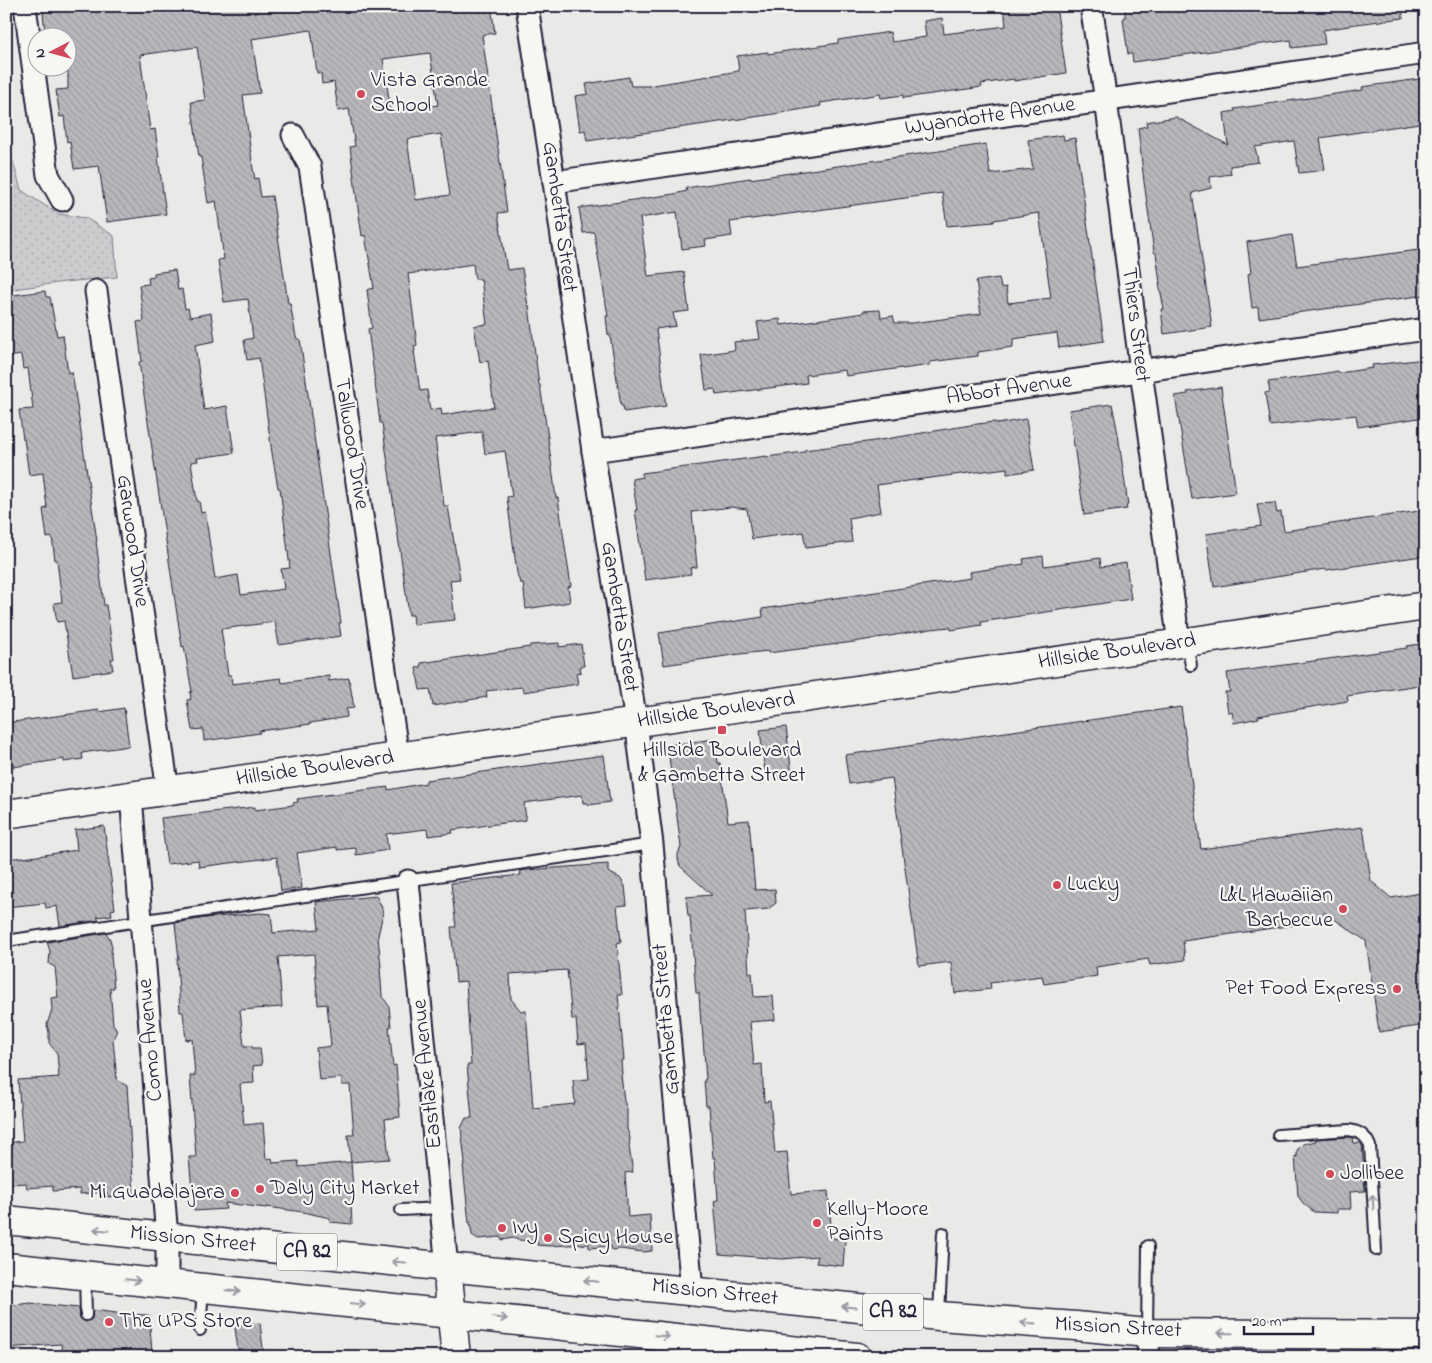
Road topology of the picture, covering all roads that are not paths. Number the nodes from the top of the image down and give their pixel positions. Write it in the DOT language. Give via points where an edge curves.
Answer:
graph roads {
  1 [pos="25,6"];
  2 [pos="528,6"];
  3 [pos="1091,6"];
  4 [pos="1426,53"];
  5 [pos="1106,100"];
  6 [pos="293,135"];
  7 [pos="554,182"];
  8 [pos="62,200"];
  9 [pos="96,291"];
  10 [pos="1426,329"];
  11 [pos="1140,371"];
  12 [pos="593,452"];
  13 [pos="1426,606"];
  14 [pos="1186,650"];
  15 [pos="636,722"];
  16 [pos="398,757"];
  17 [pos="168,791"];
  18 [pos="131,796"];
  19 [pos="6,814"];
  20 [pos="652,844"];
  21 [pos="408,881"];
  22 [pos="142,920"];
  23 [pos="6,940"];
  24 [pos="1278,1135"];
  25 [pos="441,1208"];
  26 [pos="401,1210"];
  27 [pos="6,1220"];
  28 [pos="943,1233"];
  29 [pos="167,1237"];
  30 [pos="1148,1246"];
  31 [pos="1376,1250"];
  32 [pos="6,1267"];
  33 [pos="447,1267"];
  34 [pos="85,1275"];
  35 [pos="167,1284"];
  36 [pos="203,1288"];
  37 [pos="692,1291"];
  38 [pos="452,1313"];
  39 [pos="86,1315"];
  40 [pos="939,1316"];
  41 [pos="200,1330"];
  42 [pos="1426,1335"];
  43 [pos="1148,1345"];
  44 [pos="842,1356"];
  45 [pos="456,1357"];
  1 -- 8 [label="street" via="48,175"];
  2 -- 7 [label="street, Gambetta Street"];
  3 -- 5 [label="street, Thiers Street"];
  4 -- 5 [label="street, Wyandotte Avenue"];
  5 -- 7 [label="street, Wyandotte Avenue"];
  5 -- 11 [label="street, Thiers Street"];
  6 -- 16 [label="street, Tallwood Drive" via="310,167"];
  7 -- 12 [label="street, Gambetta Street"];
  9 -- 17 [label="street, Garwood Drive"];
  10 -- 11 [label="street, Abbot Avenue"];
  11 -- 12 [label="street, Abbot Avenue"];
  11 -- 14 [label="street, Thiers Street"];
  12 -- 15 [label="street, Gambetta Street"];
  13 -- 14 [label="main road, Hillside Boulevard"];
  14 -- 15 [label="main road, Hillside Boulevard"];
  15 -- 16 [label="main road, Hillside Boulevard"];
  15 -- 20 [label="street, Gambetta Street"];
  16 -- 17 [label="main road, Hillside Boulevard"];
  17 -- 18 [label="main road, Hillside Boulevard"];
  18 -- 19 [label="main road, Hillside Boulevard"];
  18 -- 22 [label="street, Como Avenue"];
  20 -- 21 [label="lane"];
  20 -- 37 [label="street, Gambetta Street"];
  21 -- 22 [label="lane"];
  21 -- 25 [label="street, Eastlake Avenue"];
  22 -- 23 [label="lane"];
  22 -- 29 [label="street, Como Avenue"];
  31 -- 24 [label="lane, one-way" via="1370,1146 1363,1135 1349,1130"];
  25 -- 26 [label="lane"];
  25 -- 33 [label="street, Eastlake Avenue"];
  29 -- 27 [label="main road, Mission Street / CA 82, one-way"];
  28 -- 40 [label="lane"];
  33 -- 29 [label="main road, Mission Street / CA 82, one-way"];
  29 -- 35 [label="street, Como Avenue"];
  30 -- 43 [label="lane"];
  32 -- 34 [label="main road, Mission Street / CA 82"];
  37 -- 33 [label="main road, Mission Street / CA 82, one-way"];
  33 -- 38 [label="main road"];
  34 -- 35 [label="main road, Mission Street / CA 82, one-way"];
  34 -- 39 [label="lane"];
  35 -- 36 [label="main road, Mission Street / CA 82"];
  36 -- 38 [label="main road, Mission Street / CA 82, one-way"];
  36 -- 41 [label="lane"];
  40 -- 37 [label="main road, Mission Street / CA 82, one-way"];
  38 -- 44 [label="main road, Mission Street / CA 82, one-way"];
  38 -- 45 [label="main road"];
  43 -- 40 [label="main road, Mission Street / CA 82, one-way" via="1076,1326"];
  42 -- 43 [label="main road, Mission Street / CA 82, one-way"];
}
